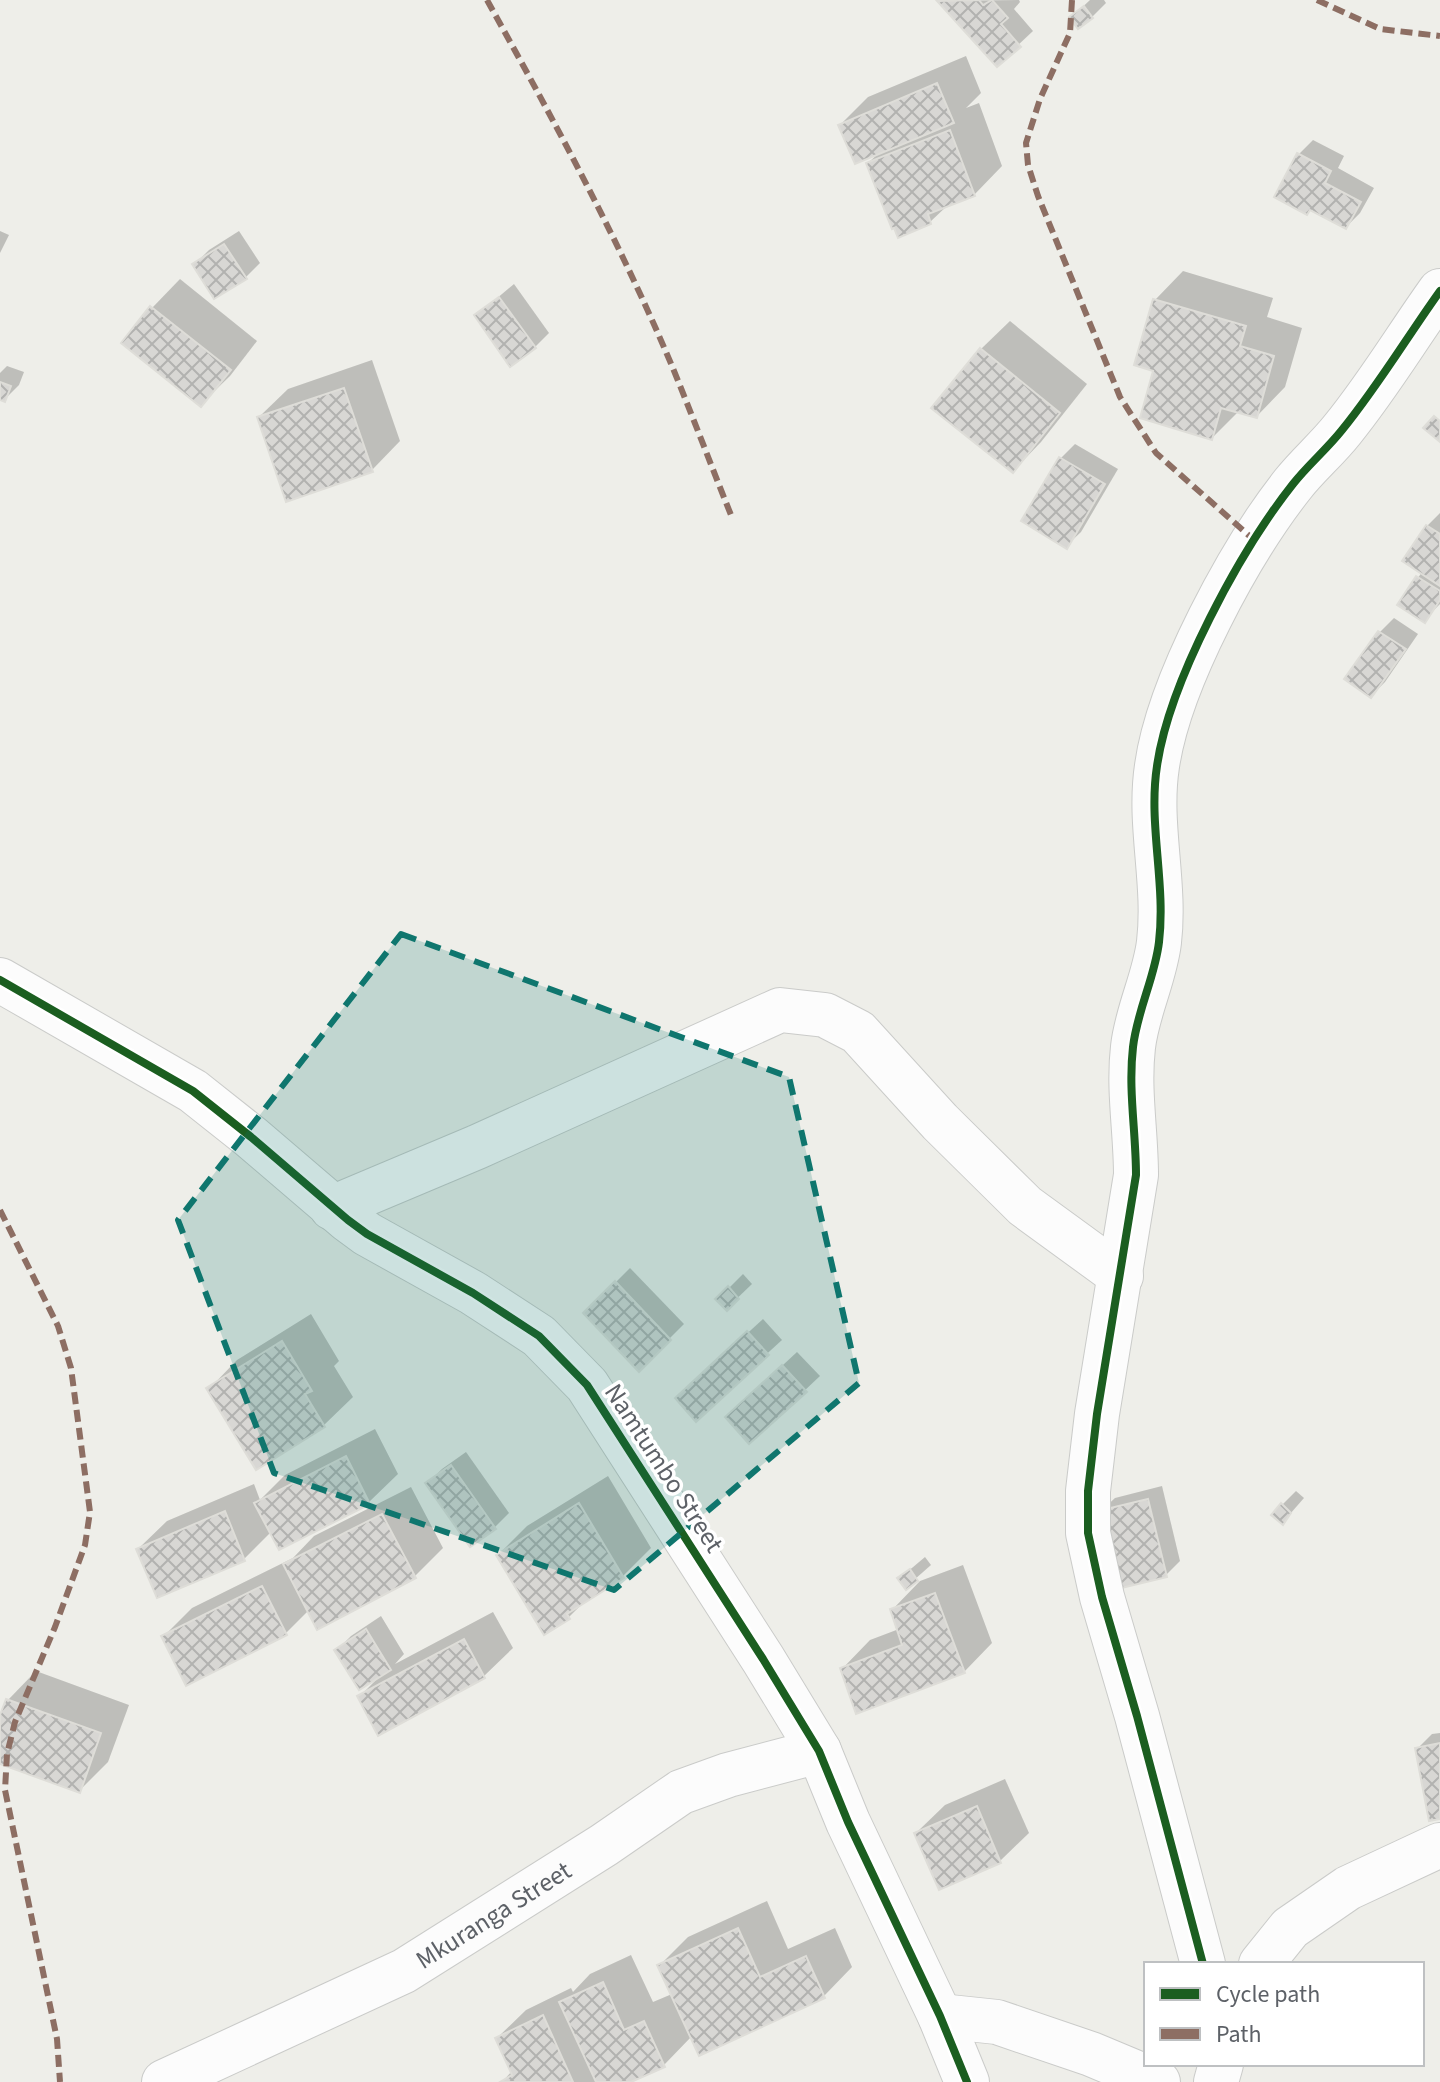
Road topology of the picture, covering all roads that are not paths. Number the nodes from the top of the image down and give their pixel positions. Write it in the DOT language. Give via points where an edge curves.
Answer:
graph roads {
  1 [pos="1440,291"];
  2 [pos="0,980"];
  3 [pos="332,1208"];
  4 [pos="1121,1276"];
  5 [pos="819,1751"];
  6 [pos="1440,1845"];
  7 [pos="1202,1962"];
  8 [pos="1263,1962"];
  9 [pos="940,2016"];
  10 [pos="1083,2068"];
  11 [pos="164,2082"];
  12 [pos="967,2082"];
  13 [pos="1158,2082"];
  1 -- 4 [label="street" via="1341,432 1294,482 1259,531 1194,654 1164,730 1155,800 1162,893 1159,944 1133,1046 1136,1175"];
  2 -- 3 [label="street, Namtumbo Street" via="193,1091"];
  3 -- 4 [label="street" via="780,1010 825,1015 858,1032 1025,1206"];
  3 -- 5 [label="street, Namtumbo Street" via="539,1336 587,1385"];
  4 -- 7 [label="street" via="1097,1414 1088,1533"];
  5 -- 9 [label="street, Namtumbo Street"];
  5 -- 11 [label="street, Mkuranga Street" via="681,1792 404,1971"];
  6 -- 8 [label="street" via="1348,1888 1290,1928"];
  9 -- 10 [label="street" via="997,2022"];
  9 -- 12 [label="street, Namtumbo Street"];
  10 -- 13 [label="street"];
}
